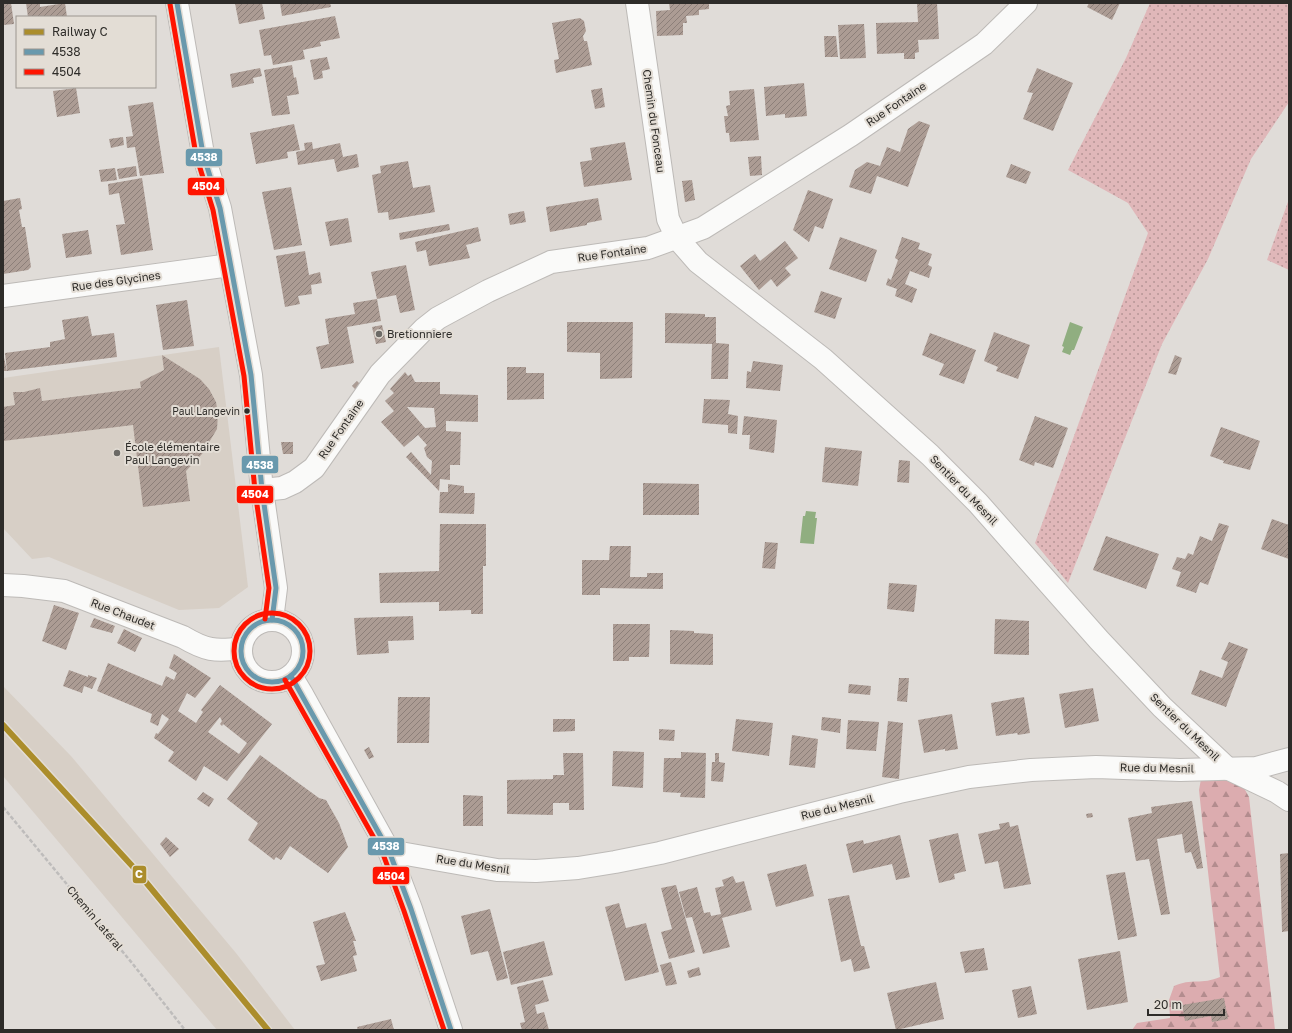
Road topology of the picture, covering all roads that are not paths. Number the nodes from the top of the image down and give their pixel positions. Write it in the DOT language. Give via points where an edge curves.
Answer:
graph roads {
  1 [pos="177,3"];
  2 [pos="637,3"];
  3 [pos="1026,3"];
  4 [pos="677,238"];
  5 [pos="230,265"];
  6 [pos="3,296"];
  7 [pos="262,490"];
  8 [pos="3,586"];
  9 [pos="272,620"];
  10 [pos="241,648"];
  11 [pos="290,676"];
  12 [pos="1289,760"];
  13 [pos="1227,768"];
  14 [pos="1289,800"];
  15 [pos="389,850"];
  16 [pos="451,1030"];
  1 -- 5 [label="street" via="203,154 220,208"];
  2 -- 4 [label="street, Chemin du Fonceau" via="668,219"];
  3 -- 4 [label="street, Rue Fontaine" via="984,44 851,135 704,228"];
  4 -- 7 [label="street, Rue Fontaine" via="648,248 551,262 438,318 380,374 314,468 282,488"];
  4 -- 13 [label="street, Sentier du Mesnil" via="698,262 823,359 930,455 978,503 1162,707"];
  5 -- 6 [label="street, Rue des Glycines"];
  5 -- 7 [label="street" via="251,375"];
  7 -- 9 [label="street" via="276,588"];
  8 -- 10 [label="street, Rue Chaudet" via="64,592 183,637 201,648"];
  9 -- 10 [label="street" via="263,621 251,628 243,639"];
  9 -- 11 [label="street" via="282,621 290,626 301,641 301,660"];
  10 -- 11 [label="street" via="245,668 252,675 271,682 281,681"];
  11 -- 15 [label="street"];
  12 -- 13 [label="street, Rue du Mesnil" via="1256,768"];
  13 -- 14 [label="street"];
  13 -- 15 [label="street, Rue du Mesnil" via="1045,769 969,777 660,852 578,868 497,870"];
  15 -- 16 [label="street"];
}
